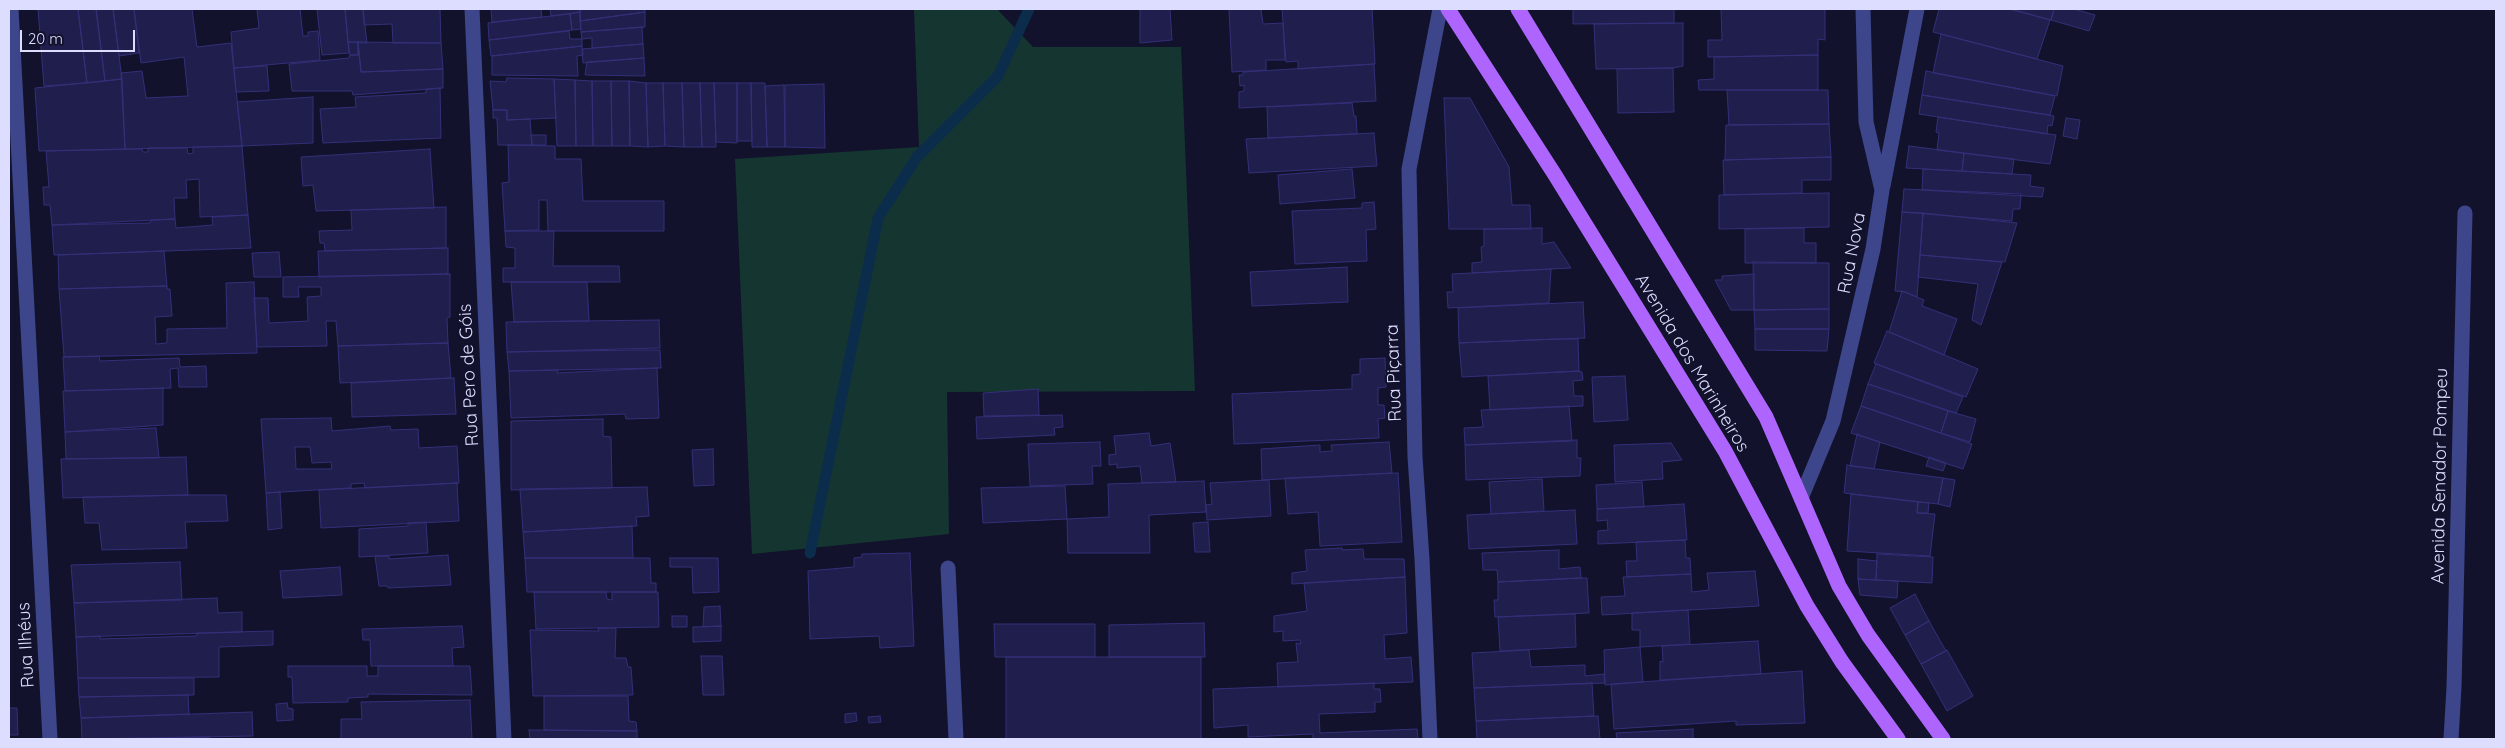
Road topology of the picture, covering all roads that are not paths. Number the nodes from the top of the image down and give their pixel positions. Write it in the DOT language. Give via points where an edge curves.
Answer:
graph roads {
  1 [pos="11,9"];
  2 [pos="472,9"];
  3 [pos="1440,9"];
  4 [pos="1448,9"];
  5 [pos="1518,9"];
  6 [pos="1863,9"];
  7 [pos="1917,9"];
  8 [pos="1882,190"];
  9 [pos="2466,213"];
  10 [pos="1801,498"];
  11 [pos="948,568"];
  12 [pos="50,739"];
  13 [pos="504,739"];
  14 [pos="956,739"];
  15 [pos="1430,739"];
  16 [pos="1898,739"];
  17 [pos="1943,739"];
  18 [pos="2451,739"];
  1 -- 12 [label="street, Rua Ilhéus"];
  2 -- 13 [label="street, Rua Pero de Góis"];
  3 -- 15 [label="street, Rua Piçarra" via="1409,169 1414,438"];
  4 -- 16 [label="main road, Avenida dos Marinheiros" via="1725,451 1807,606 1842,662"];
  5 -- 10 [label="main road, Avenida dos Marinheiros" via="1766,417"];
  6 -- 8 [label="street, Rua Nova" via="1866,122"];
  7 -- 8 [label="street"];
  8 -- 10 [label="street, Rua Nova" via="1874,249 1833,421"];
  9 -- 18 [label="street, Avenida Senador Pompeu"];
  10 -- 17 [label="main road, Avenida dos Marinheiros" via="1839,586 1868,635"];
  11 -- 14 [label="street"];
}
